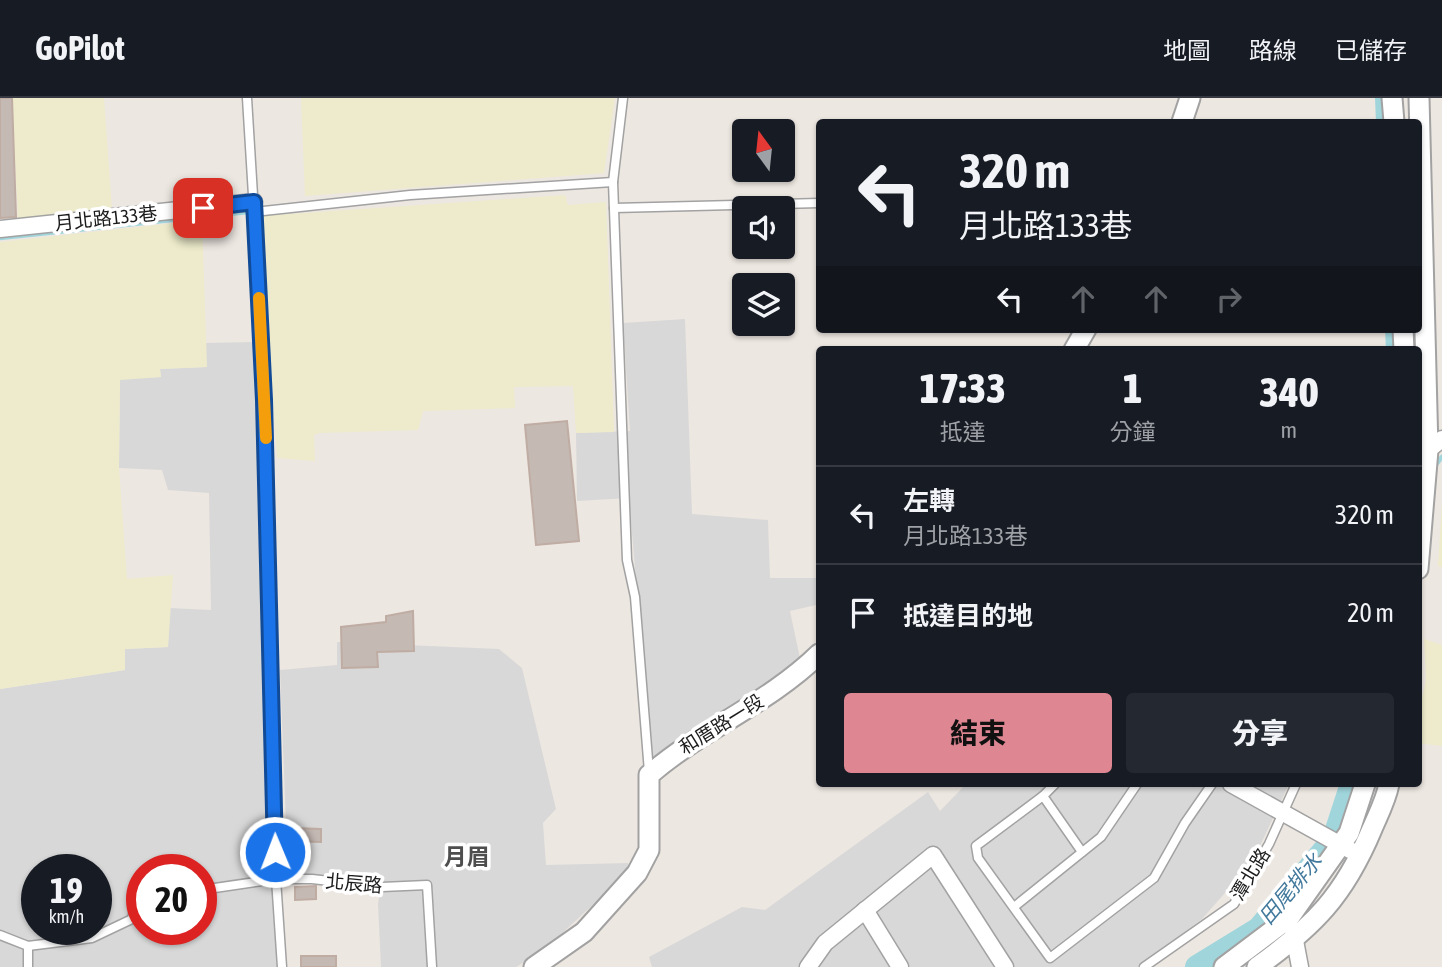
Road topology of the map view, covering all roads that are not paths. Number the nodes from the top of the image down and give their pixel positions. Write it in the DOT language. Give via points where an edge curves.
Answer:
graph roads {
  1 [pos="247,98"];
  2 [pos="623,98"];
  3 [pos="1190,98"];
  4 [pos="1392,98"];
  5 [pos="1419,98"];
  6 [pos="1183,119"];
  7 [pos="1394,119"];
  8 [pos="1420,119"];
  9 [pos="613,182"];
  10 [pos="1422,202"];
  11 [pos="816,203"];
  12 [pos="254,207"];
  13 [pos="614,208"];
  14 [pos="0,229"];
  15 [pos="1429,446"];
  16 [pos="1422,524"];
  17 [pos="816,656"];
  18 [pos="649,775"];
  19 [pos="1052,787"];
  20 [pos="1135,787"];
  21 [pos="1210,787"];
  22 [pos="1236,787"];
  23 [pos="1295,787"];
  24 [pos="1364,787"];
  25 [pos="1388,787"];
  26 [pos="1043,796"];
  27 [pos="1283,814"];
  28 [pos="1343,844"];
  29 [pos="1082,852"];
  30 [pos="1360,858"];
  31 [pos="276,879"];
  32 [pos="217,888"];
  33 [pos="1014,907"];
  34 [pos="865,911"];
  35 [pos="1289,918"];
  36 [pos="126,922"];
  37 [pos="0,935"];
  38 [pos="1296,939"];
  39 [pos="27,946"];
  40 [pos="28,967"];
  41 [pos="282,967"];
  42 [pos="432,967"];
  43 [pos="534,967"];
  44 [pos="808,967"];
  45 [pos="900,967"];
  46 [pos="1005,967"];
  47 [pos="1144,967"];
  48 [pos="1224,967"];
  49 [pos="1257,967"];
  50 [pos="1300,967"];
  1 -- 12 [label="lane"];
  2 -- 9 [label="lane"];
  3 -- 6 [label="street"];
  4 -- 7 [label="street"];
  5 -- 8 [label="street"];
  9 -- 12 [label="lane"];
  9 -- 13 [label="lane"];
  10 -- 15 [label="street"];
  11 -- 13 [label="lane"];
  12 -- 14 [label="street, 月北路133巷"];
  12 -- 31 [label="lane" via="264,388"];
  13 -- 18 [label="lane" via="627,560 635,597"];
  15 -- 16 [label="street"];
  17 -- 18 [label="street, 和厝路一段" via="744,712 681,747"];
  18 -- 43 [label="street" via="649,850 637,873 584,932"];
  19 -- 26 [label="lane"];
  20 -- 29 [label="lane" via="1101,837"];
  21 -- 33 [label="lane" via="1154,878 1050,958"];
  22 -- 27 [label="street"];
  23 -- 27 [label="lane, 潭北路"];
  24 -- 28 [label="street"];
  25 -- 30 [label="street"];
  26 -- 29 [label="lane"];
  26 -- 33 [label="lane" via="976,846 978,858"];
  27 -- 28 [label="street"];
  27 -- 47 [label="lane, 潭北路" via="1234,904"];
  28 -- 30 [label="street"];
  28 -- 35 [label="street"];
  29 -- 33 [label="lane"];
  30 -- 38 [label="street" via="1331,905"];
  31 -- 32 [label="lane, 北辰路"];
  31 -- 41 [label="lane"];
  31 -- 42 [label="lane, 北辰路" via="383,887 426,885"];
  34 -- 44 [label="street" via="825,943"];
  34 -- 45 [label="street"];
  34 -- 46 [label="street" via="933,855"];
  35 -- 38 [label="street"];
  35 -- 48 [label="street"];
  36 -- 39 [label="lane" via="92,938"];
  37 -- 39 [label="lane"];
  38 -- 49 [label="street"];
  38 -- 50 [label="street"];
  39 -- 40 [label="lane"];
}
